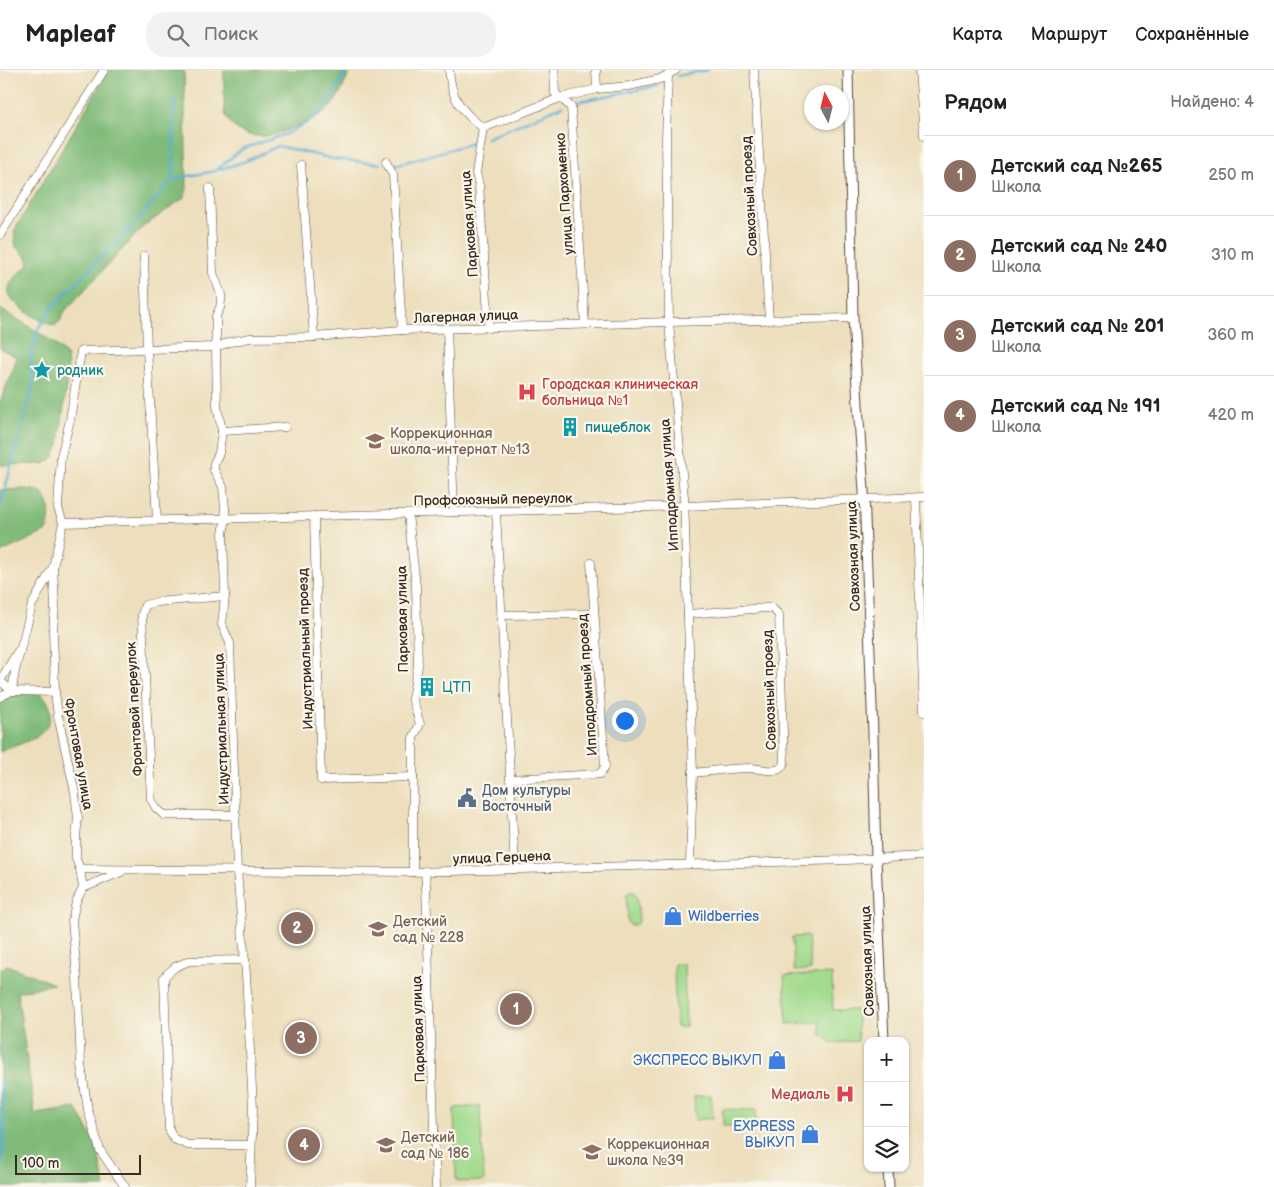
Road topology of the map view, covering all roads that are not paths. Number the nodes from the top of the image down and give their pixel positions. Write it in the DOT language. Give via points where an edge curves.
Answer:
graph roads {
  1 [pos="104,70"];
  2 [pos="449,70"];
  3 [pos="554,70"];
  4 [pos="596,70"];
  5 [pos="676,70"];
  6 [pos="754,70"];
  7 [pos="848,70"];
  8 [pos="919,70"];
  9 [pos="668,75"];
  10 [pos="597,90"];
  11 [pos="560,98"];
  12 [pos="482,128"];
  13 [pos="924,136"];
  14 [pos="386,162"];
  15 [pos="301,165"];
  16 [pos="210,188"];
  17 [pos="0,235"];
  18 [pos="144,256"];
  19 [pos="853,318"];
  20 [pos="770,320"];
  21 [pos="669,322"];
  22 [pos="585,324"];
  23 [pos="489,328"];
  24 [pos="447,329"];
  25 [pos="402,330"];
  26 [pos="314,337"];
  27 [pos="216,347"];
  28 [pos="147,350"];
  29 [pos="285,427"];
  30 [pos="222,430"];
  31 [pos="920,497"];
  32 [pos="864,500"];
  33 [pos="685,506"];
  34 [pos="454,512"];
  35 [pos="496,512"];
  36 [pos="408,514"];
  37 [pos="314,516"];
  38 [pos="226,518"];
  39 [pos="157,520"];
  40 [pos="63,523"];
  41 [pos="590,563"];
  42 [pos="53,567"];
  43 [pos="225,596"];
  44 [pos="594,614"];
  45 [pos="688,614"];
  46 [pos="501,615"];
  47 [pos="22,646"];
  48 [pos="12,691"];
  49 [pos="55,692"];
  50 [pos="0,697"];
  51 [pos="924,712"];
  52 [pos="693,773"];
  53 [pos="413,777"];
  54 [pos="510,779"];
  55 [pos="236,815"];
  56 [pos="924,856"];
  57 [pos="876,859"];
  58 [pos="690,864"];
  59 [pos="80,869"];
  60 [pos="515,869"];
  61 [pos="125,870"];
  62 [pos="238,871"];
  63 [pos="425,871"];
  64 [pos="413,872"];
  65 [pos="83,888"];
  66 [pos="245,960"];
  67 [pos="884,1037"];
  68 [pos="251,1145"];
  69 [pos="888,1172"];
  70 [pos="125,1187"];
  71 [pos="250,1187"];
  72 [pos="436,1187"];
  73 [pos="889,1187"];
  1 -- 17 [label="street"];
  2 -- 12 [label="street" via="455,100"];
  3 -- 11 [label="street, улица Пархоменко" via="555,93"];
  4 -- 10 [label="street"];
  5 -- 9 [label="street"];
  6 -- 20 [label="street, Совхозный проезд"];
  7 -- 19 [label="street, Совхозная улица"];
  8 -- 13 [label="street"];
  9 -- 10 [label="street" via="629,86"];
  9 -- 21 [label="street, Ипподромная улица"];
  10 -- 11 [label="street"];
  11 -- 12 [label="street"];
  11 -- 22 [label="street, улица Пархоменко" via="571,107"];
  12 -- 23 [label="street, Парковая улица" via="476,174"];
  14 -- 25 [label="street" via="393,175"];
  15 -- 26 [label="street"];
  16 -- 27 [label="street, Индустриальная улица" via="214,273 221,294 216,316"];
  18 -- 28 [label="street"];
  19 -- 20 [label="street, Лагерная улица"];
  19 -- 32 [label="street, Совхозная улица"];
  20 -- 21 [label="street, Лагерная улица"];
  21 -- 22 [label="street, Лагерная улица"];
  21 -- 33 [label="street, Ипподромная улица"];
  22 -- 23 [label="street, Лагерная улица"];
  23 -- 24 [label="street, Лагерная улица"];
  24 -- 25 [label="street, Лагерная улица"];
  24 -- 34 [label="street"];
  25 -- 26 [label="street, Лагерная улица"];
  26 -- 27 [label="street, Лагерная улица" via="250,338"];
  27 -- 28 [label="street, Лагерная улица"];
  27 -- 30 [label="street, Индустриальная улица"];
  28 -- 39 [label="street"];
  28 -- 40 [label="street, Лагерная улица" via="81,351 61,456 58,508"];
  29 -- 30 [label="street"];
  30 -- 38 [label="street, Индустриальная улица" via="214,470 223,487"];
  31 -- 32 [label="street, Профсоюзный переулок"];
  31 -- 51 [label="street"];
  32 -- 33 [label="street, Профсоюзный переулок"];
  32 -- 57 [label="street, Совхозная улица"];
  33 -- 35 [label="street, Профсоюзный переулок"];
  33 -- 45 [label="street, Ипподромная улица"];
  34 -- 35 [label="street, Профсоюзный переулок"];
  34 -- 36 [label="street, Профсоюзный переулок"];
  35 -- 46 [label="street"];
  36 -- 37 [label="street, Профсоюзный переулок"];
  36 -- 53 [label="street, Парковая улица" via="416,586 418,666 412,698 420,724 413,738"];
  37 -- 38 [label="street, Профсоюзный переулок"];
  37 -- 53 [label="street, Индустриальный проезд" via="321,780"];
  38 -- 39 [label="street, Профсоюзный переулок"];
  38 -- 43 [label="street, Индустриальная улица" via="223,533"];
  39 -- 40 [label="street, Профсоюзный переулок"];
  40 -- 42 [label="street, Фронтовая улица"];
  41 -- 44 [label="street, Ипподромный проезд"];
  42 -- 47 [label="street" via="32,605"];
  42 -- 49 [label="street, Фронтовая улица"];
  43 -- 55 [label="street, Индустриальная улица" via="222,625 230,643"];
  43 -- 55 [label="street, Фронтовой переулок" via="145,605 142,615 151,799 164,815"];
  44 -- 46 [label="street"];
  44 -- 54 [label="street, Ипподромный проезд" via="605,767 600,774"];
  45 -- 52 [label="street, Ипподромная улица"];
  45 -- 52 [label="street, Совхозный проезд" via="772,608 779,614 784,763 775,770 752,768"];
  46 -- 54 [label="street"];
  47 -- 48 [label="street"];
  47 -- 48 [label="street" via="0,681"];
  48 -- 49 [label="street"];
  48 -- 50 [label="street"];
  49 -- 59 [label="street, Фронтовая улица" via="75,793 78,818 76,859"];
  52 -- 58 [label="street, Ипподромная улица"];
  53 -- 64 [label="street, Парковая улица"];
  54 -- 60 [label="street"];
  55 -- 62 [label="street, Индустриальная улица"];
  56 -- 57 [label="street, улица Герцена"];
  57 -- 58 [label="street, улица Герцена"];
  57 -- 67 [label="street, Совхозная улица"];
  58 -- 60 [label="street, улица Герцена"];
  59 -- 61 [label="street, улица Герцена"];
  59 -- 65 [label="street, Фронтовая улица"];
  60 -- 63 [label="street, улица Герцена"];
  61 -- 62 [label="street, улица Герцена"];
  61 -- 65 [label="street"];
  62 -- 64 [label="street, улица Герцена"];
  62 -- 66 [label="street, Индустриальная улица"];
  63 -- 64 [label="street, улица Герцена"];
  63 -- 72 [label="street, Парковая улица"];
  65 -- 70 [label="street" via="72,920 81,1065 88,1110 100,1150"];
  66 -- 68 [label="street, Индустриальная улица" via="253,1108"];
  66 -- 68 [label="street" via="189,961 164,977 168,1129 174,1140 188,1146"];
  68 -- 71 [label="street, Индустриальная улица"];
  69 -- 73 [label="street"];
}
